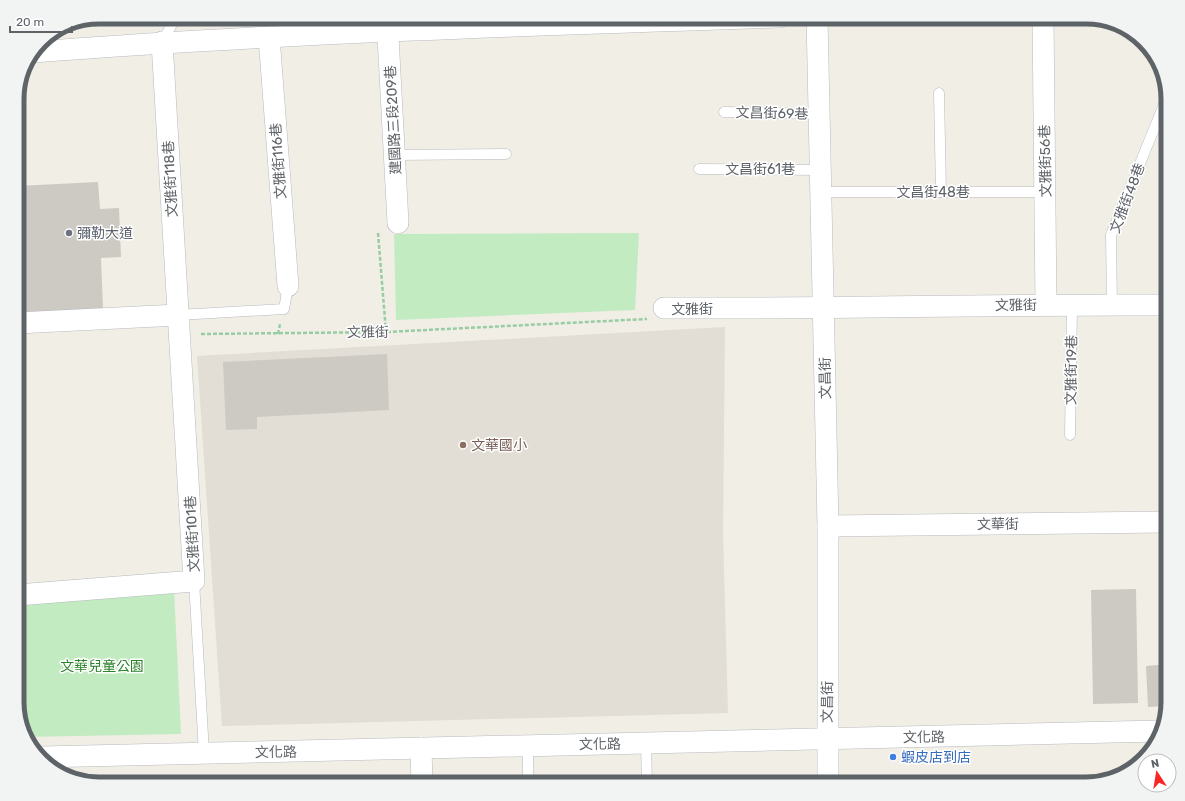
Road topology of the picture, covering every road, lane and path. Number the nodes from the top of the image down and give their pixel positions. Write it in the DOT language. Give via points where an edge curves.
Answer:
graph roads {
  1 [pos="172,24"];
  2 [pos="388,24"];
  3 [pos="565,24"];
  4 [pos="817,24"];
  5 [pos="1043,24"];
  6 [pos="269,37"];
  7 [pos="162,42"];
  8 [pos="42,51"];
  9 [pos="939,93"];
  10 [pos="724,112"];
  11 [pos="1161,112"];
  12 [pos="820,114"];
  13 [pos="506,154"];
  14 [pos="395,155"];
  15 [pos="699,169"];
  16 [pos="821,170"];
  17 [pos="821,192"];
  18 [pos="941,192"];
  19 [pos="1046,192"];
  20 [pos="398,223"];
  21 [pos="288,286"];
  22 [pos="1072,304"];
  23 [pos="1112,304"];
  24 [pos="1046,305"];
  25 [pos="1161,305"];
  26 [pos="664,308"];
  27 [pos="824,309"];
  28 [pos="24,323"];
  29 [pos="179,325"];
  30 [pos="386,332"];
  31 [pos="1070,434"];
  32 [pos="1161,522"];
  33 [pos="828,526"];
  34 [pos="194,581"];
  35 [pos="24,594"];
  36 [pos="1155,731"];
  37 [pos="826,739"];
  38 [pos="646,743"];
  39 [pos="528,746"];
  40 [pos="421,748"];
  41 [pos="204,753"];
  42 [pos="48,757"];
  43 [pos="422,777"];
  44 [pos="528,777"];
  45 [pos="647,777"];
  46 [pos="828,777"];
  1 -- 7 [label="lane"];
  2 -- 3 [label="street"];
  2 -- 6 [label="street"];
  2 -- 14 [label="street, 建國路三段209巷"];
  4 -- 12 [label="street, 文昌街"];
  5 -- 19 [label="street, 文雅街56巷"];
  6 -- 7 [label="street"];
  6 -- 21 [label="street, 文雅街116巷"];
  7 -- 8 [label="street"];
  7 -- 29 [label="street, 文雅街118巷"];
  9 -- 18 [label="lane"];
  10 -- 12 [label="lane, 文昌街69巷"];
  11 -- 23 [label="lane, 文雅街48巷" via="1112,234"];
  12 -- 16 [label="street, 文昌街"];
  13 -- 14 [label="lane"];
  14 -- 20 [label="street, 建國路三段209巷"];
  15 -- 16 [label="lane, 文昌街61巷"];
  16 -- 17 [label="street, 文昌街"];
  17 -- 18 [label="lane, 文昌街48巷"];
  17 -- 27 [label="street, 文昌街"];
  18 -- 19 [label="lane, 文昌街48巷"];
  19 -- 24 [label="street, 文雅街56巷"];
  20 -- 30 [label="path" via="378,232"];
  21 -- 29 [label="lane" via="284,309"];
  22 -- 23 [label="street, 文雅街"];
  22 -- 24 [label="street, 文雅街"];
  22 -- 31 [label="lane, 文雅街19巷"];
  23 -- 25 [label="street, 文雅街"];
  24 -- 27 [label="street, 文雅街"];
  26 -- 27 [label="street, 文雅街"];
  26 -- 30 [label="path, 文雅街" via="666,318"];
  27 -- 33 [label="street, 文昌街"];
  28 -- 29 [label="street"];
  29 -- 30 [label="path, 文雅街"];
  29 -- 34 [label="street, 文雅街101巷"];
  32 -- 33 [label="street, 文華街"];
  33 -- 37 [label="street, 文昌街"];
  34 -- 35 [label="street"];
  34 -- 41 [label="lane, 文雅街101巷"];
  36 -- 37 [label="street, 文化路"];
  37 -- 38 [label="street, 文化路"];
  37 -- 46 [label="street, 文昌街"];
  38 -- 39 [label="street, 文化路"];
  38 -- 45 [label="lane"];
  39 -- 40 [label="street, 文化路"];
  39 -- 44 [label="lane"];
  40 -- 41 [label="street, 文化路"];
  40 -- 43 [label="street"];
  41 -- 42 [label="street, 文化路"];
}
